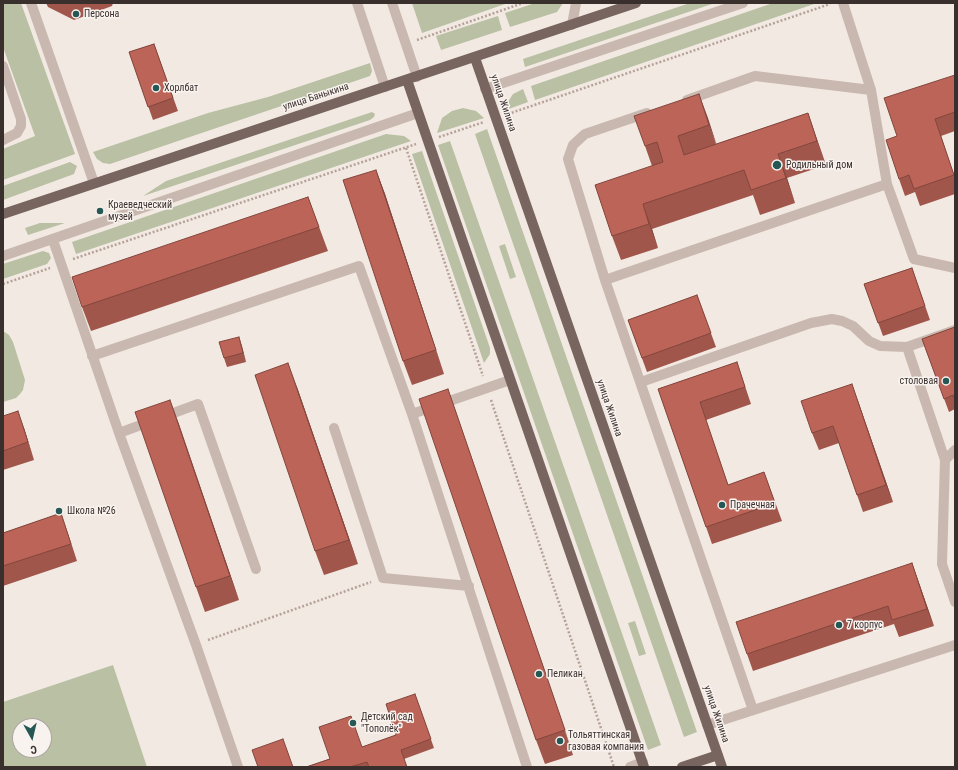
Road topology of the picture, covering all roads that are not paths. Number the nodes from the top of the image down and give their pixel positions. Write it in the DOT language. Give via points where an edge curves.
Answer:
graph roads {
  1 [pos="31,3"];
  2 [pos="357,3"];
  3 [pos="392,3"];
  4 [pos="576,3"];
  5 [pos="743,3"];
  6 [pos="843,3"];
  7 [pos="632,4"];
  8 [pos="572,25"];
  9 [pos="475,58"];
  10 [pos="3,66"];
  11 [pos="412,79"];
  12 [pos="385,87"];
  13 [pos="485,89"];
  14 [pos="871,90"];
  15 [pos="674,104"];
  16 [pos="659,109"];
  17 [pos="418,113"];
  18 [pos="3,140"];
  19 [pos="94,183"];
  20 [pos="887,184"];
  21 [pos="3,214"];
  22 [pos="53,240"];
  23 [pos="3,256"];
  24 [pos="955,268"];
  25 [pos="605,280"];
  26 [pos="955,330"];
  27 [pos="907,347"];
  28 [pos="92,356"];
  29 [pos="510,380"];
  30 [pos="641,382"];
  31 [pos="412,414"];
  32 [pos="334,428"];
  33 [pos="119,433"];
  34 [pos="955,450"];
  35 [pos="945,460"];
  36 [pos="256,569"];
  37 [pos="468,586"];
  38 [pos="955,602"];
  39 [pos="955,644"];
  40 [pos="753,710"];
  41 [pos="707,725"];
  42 [pos="718,755"];
  43 [pos="643,765"];
  44 [pos="238,767"];
  45 [pos="527,767"];
  46 [pos="630,767"];
  47 [pos="682,767"];
  48 [pos="722,767"];
  1 -- 19 [label="lane"];
  2 -- 12 [label="lane"];
  3 -- 11 [label="lane" via="406,46"];
  4 -- 8 [label="lane"];
  5 -- 13 [label="lane"];
  6 -- 14 [label="lane"];
  7 -- 8 [label="main road, улица Баныкина"];
  8 -- 9 [label="main road, улица Баныкина"];
  9 -- 11 [label="main road, улица Баныкина"];
  9 -- 13 [label="main road, улица Жилина"];
  10 -- 18 [label="lane" via="21,118 21,126 17,133"];
  11 -- 12 [label="main road, улица Баныкина"];
  11 -- 17 [label="main road"];
  12 -- 19 [label="main road, улица Баныкина"];
  13 -- 41 [label="main road, улица Жилина"];
  14 -- 15 [label="lane" via="755,76"];
  14 -- 20 [label="lane"];
  16 -- 25 [label="lane" via="585,134 573,145 568,159"];
  17 -- 22 [label="lane"];
  17 -- 29 [label="main road"];
  19 -- 21 [label="main road, улица Баныкина"];
  20 -- 24 [label="lane" via="914,259"];
  20 -- 25 [label="lane"];
  22 -- 23 [label="lane"];
  22 -- 28 [label="lane"];
  25 -- 30 [label="lane"];
  26 -- 27 [label="lane"];
  27 -- 30 [label="lane" via="880,346 869,341 852,326 832,319 812,323"];
  27 -- 35 [label="lane"];
  28 -- 31 [label="lane" via="359,266"];
  28 -- 33 [label="lane"];
  29 -- 31 [label="lane"];
  29 -- 43 [label="main road"];
  30 -- 40 [label="lane"];
  31 -- 37 [label="lane"];
  32 -- 37 [label="lane" via="383,578"];
  33 -- 36 [label="lane" via="198,404"];
  33 -- 44 [label="lane"];
  34 -- 35 [label="lane"];
  35 -- 38 [label="lane" via="942,564"];
  37 -- 45 [label="lane"];
  39 -- 40 [label="lane"];
  40 -- 41 [label="lane"];
  41 -- 42 [label="main road, улица Жилина"];
  42 -- 47 [label="main road"];
  42 -- 48 [label="main road, улица Жилина"];
  43 -- 46 [label="lane"];
}
